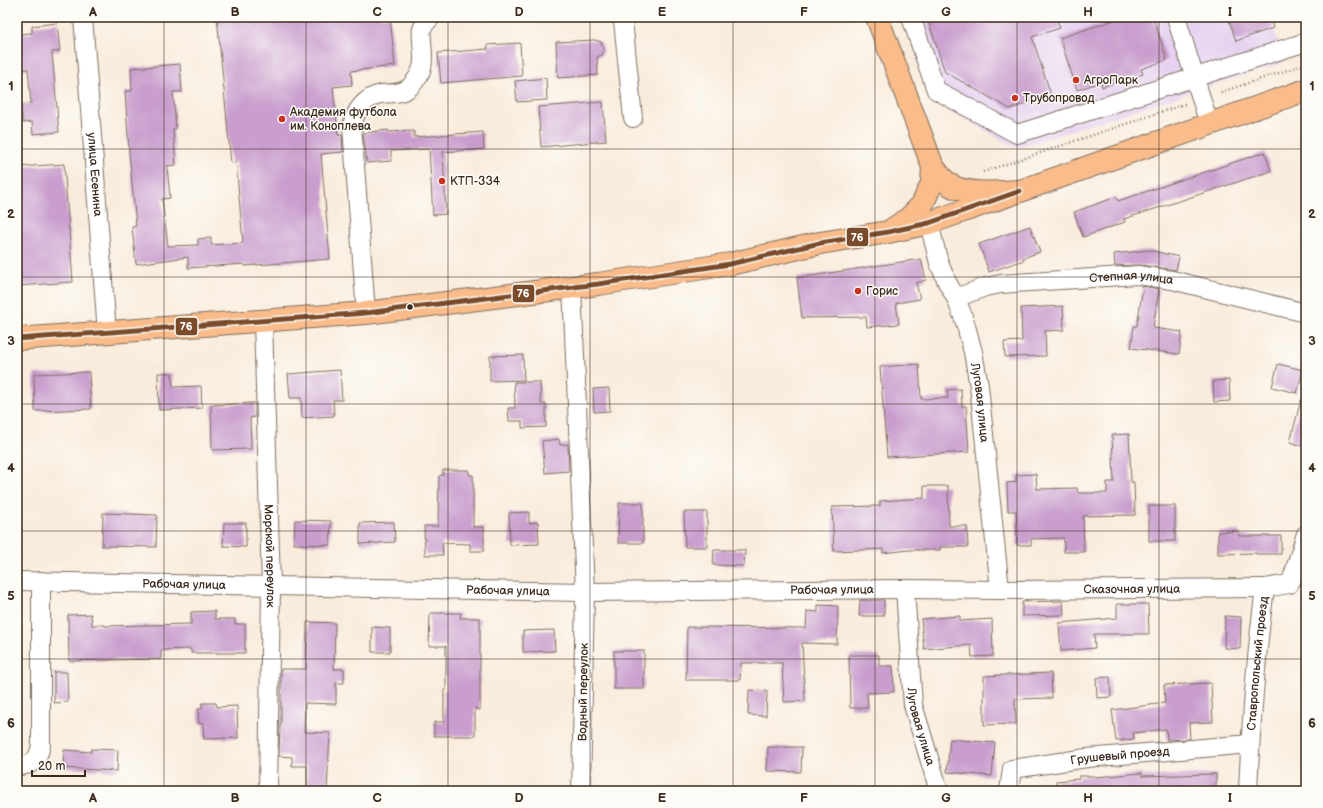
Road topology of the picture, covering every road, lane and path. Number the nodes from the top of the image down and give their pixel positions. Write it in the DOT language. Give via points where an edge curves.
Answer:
graph roads {
  1 [pos="83,17"];
  2 [pos="431,17"];
  3 [pos="620,17"];
  4 [pos="877,17"];
  5 [pos="911,17"];
  6 [pos="1176,17"];
  7 [pos="1306,42"];
  8 [pos="1306,64"];
  9 [pos="1196,77"];
  10 [pos="1306,90"];
  11 [pos="1221,92"];
  12 [pos="1185,104"];
  13 [pos="634,118"];
  14 [pos="1210,124"];
  15 [pos="933,167"];
  16 [pos="983,176"];
  17 [pos="1020,191"];
  18 [pos="929,223"];
  19 [pos="888,232"];
  20 [pos="572,287"];
  21 [pos="956,298"];
  22 [pos="366,313"];
  23 [pos="1306,313"];
  24 [pos="264,320"];
  25 [pos="107,333"];
  26 [pos="17,339"];
  27 [pos="1306,534"];
  28 [pos="17,581"];
  29 [pos="41,581"];
  30 [pos="271,585"];
  31 [pos="1265,588"];
  32 [pos="905,589"];
  33 [pos="1000,590"];
  34 [pos="585,592"];
  35 [pos="1250,744"];
  36 [pos="17,766"];
  37 [pos="268,791"];
  38 [pos="580,791"];
  39 [pos="939,791"];
  40 [pos="1009,791"];
  41 [pos="1248,791"];
  1 -- 25 [label="street, улица Есенина"];
  2 -- 22 [label="street" via="422,29 424,62 420,75 403,92 371,97 354,117 352,126"];
  3 -- 13 [label="street" via="623,21"];
  4 -- 15 [label="main road"];
  5 -- 9 [label="street" via="936,90 1017,134"];
  6 -- 9 [label="street"];
  7 -- 9 [label="street"];
  8 -- 11 [label="path"];
  9 -- 14 [label="street"];
  10 -- 14 [label="main road"];
  12 -- 16 [label="path" via="982,172"];
  14 -- 17 [label="main road"];
  15 -- 17 [label="main road" via="949,185 966,190 989,193"];
  15 -- 19 [label="main road" via="932,183 922,205 908,219"];
  17 -- 18 [label="main road"];
  18 -- 19 [label="main road"];
  18 -- 21 [label="street, Луговая улица" via="939,264"];
  19 -- 20 [label="main road" via="820,243 730,264"];
  20 -- 22 [label="main road"];
  20 -- 34 [label="street, Водный переулок"];
  21 -- 23 [label="street, Степная улица" via="984,287 1001,284 1138,275 1172,280"];
  21 -- 33 [label="street, Луговая улица" via="973,352 979,386"];
  22 -- 24 [label="main road"];
  24 -- 25 [label="main road"];
  24 -- 30 [label="street, Морской переулок"];
  25 -- 26 [label="main road"];
  27 -- 31 [label="street, Ставропольский проезд" via="1289,584"];
  28 -- 29 [label="street, Рабочая улица"];
  29 -- 30 [label="street, Рабочая улица"];
  29 -- 36 [label="street" via="41,744 36,760 25,766"];
  30 -- 34 [label="street, Рабочая улица"];
  30 -- 37 [label="street, Морской переулок"];
  31 -- 33 [label="street, Сказочная улица"];
  31 -- 35 [label="street, Ставропольский проезд" via="1258,639"];
  32 -- 33 [label="street, Рабочая улица"];
  32 -- 34 [label="street, Рабочая улица"];
  32 -- 39 [label="street, Луговая улица" via="913,705"];
  34 -- 38 [label="street, Водный переулок"];
  35 -- 40 [label="street, Грушевый проезд" via="1087,758 1012,769"];
  35 -- 41 [label="street, Ставропольский проезд"];
}
